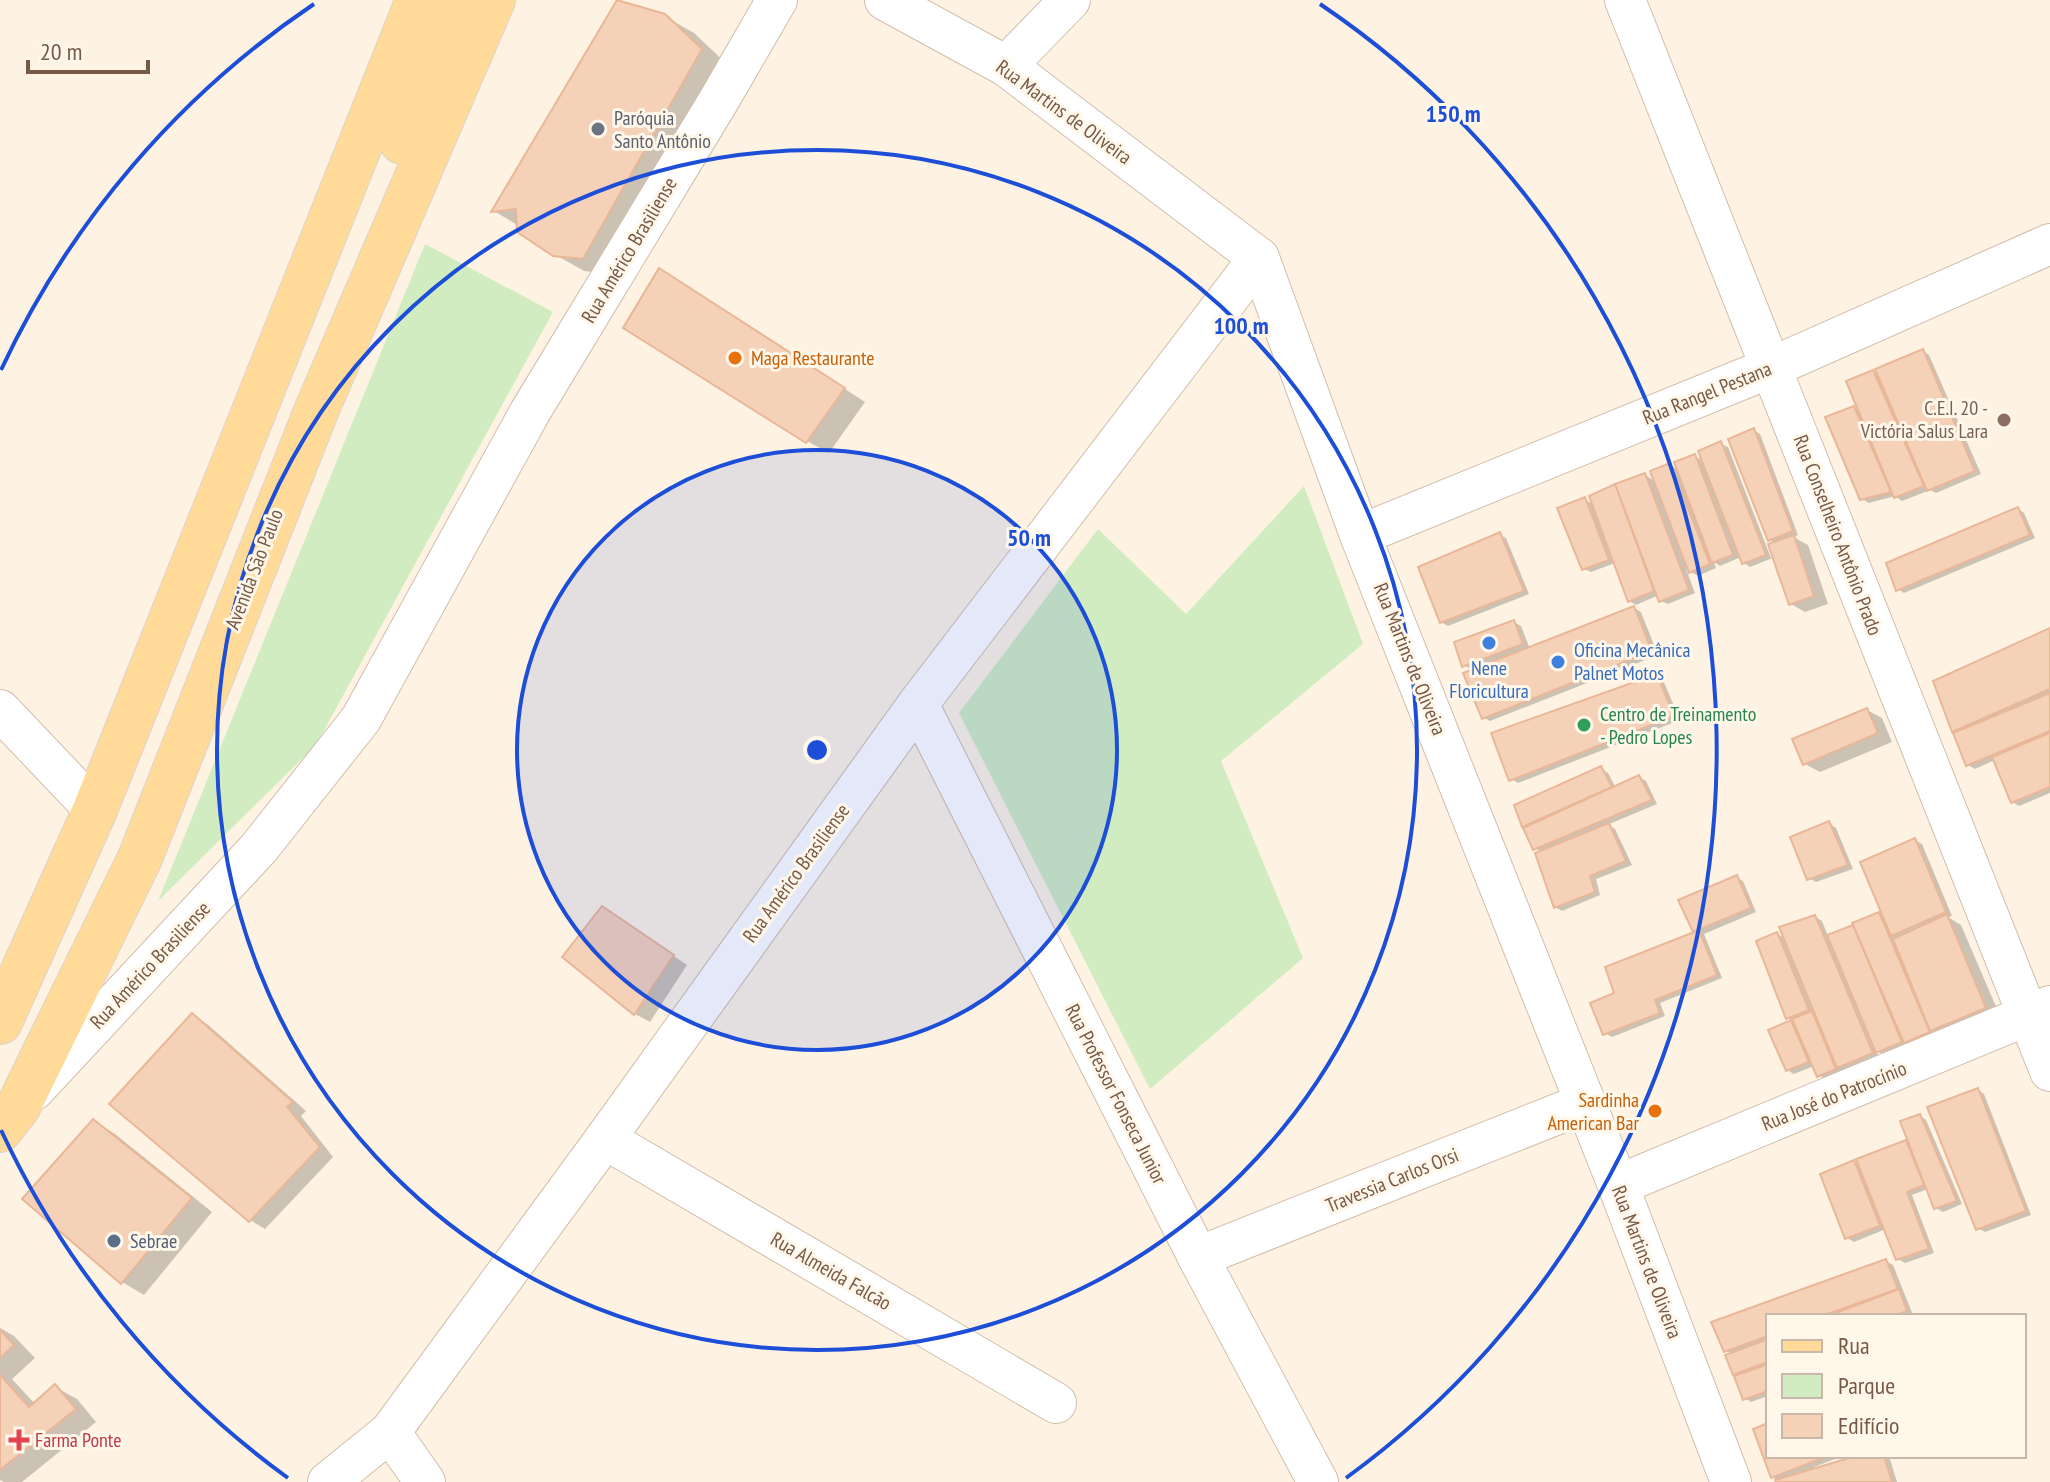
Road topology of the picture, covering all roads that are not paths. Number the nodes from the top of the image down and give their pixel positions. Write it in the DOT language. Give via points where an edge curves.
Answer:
graph roads {
  1 [pos="418,0"];
  2 [pos="454,0"];
  3 [pos="493,0"];
  4 [pos="777,0"];
  5 [pos="885,0"];
  6 [pos="1070,0"];
  7 [pos="1625,0"];
  8 [pos="1006,66"];
  9 [pos="2050,244"];
  10 [pos="1259,258"];
  11 [pos="366,296"];
  12 [pos="1772,367"];
  13 [pos="1360,535"];
  14 [pos="918,704"];
  15 [pos="0,710"];
  16 [pos="95,810"];
  17 [pos="2039,1011"];
  18 [pos="0,1022"];
  19 [pos="2050,1071"];
  20 [pos="1585,1103"];
  21 [pos="9,1119"];
  22 [pos="605,1139"];
  23 [pos="1618,1185"];
  24 [pos="1198,1257"];
  25 [pos="1056,1403"];
  26 [pos="390,1432"];
  27 [pos="328,1482"];
  28 [pos="425,1482"];
  29 [pos="1318,1482"];
  30 [pos="1731,1482"];
  1 -- 16 [label="main road"];
  2 -- 11 [label="main road" via="380,202"];
  3 -- 11 [label="main road, Avenida São Paulo"];
  4 -- 21 [label="street, Rua Américo Brasiliense" via="530,412 361,719 259,848"];
  5 -- 8 [label="street, Rua Martins de Oliveira"];
  6 -- 8 [label="street"];
  7 -- 12 [label="street, Rua Conselheiro Antônio Prado"];
  8 -- 10 [label="street, Rua Martins de Oliveira"];
  9 -- 12 [label="street, Rua Rangel Pestana"];
  10 -- 13 [label="street, Rua Martins de Oliveira"];
  10 -- 14 [label="street, Rua Américo Brasiliense"];
  11 -- 21 [label="main road, Avenida São Paulo" via="140,858"];
  12 -- 13 [label="street, Rua Rangel Pestana"];
  12 -- 17 [label="street, Rua Conselheiro Antônio Prado"];
  13 -- 20 [label="street, Rua Martins de Oliveira"];
  14 -- 22 [label="street, Rua Américo Brasiliense"];
  14 -- 24 [label="street, Rua Professor Fonseca Junior"];
  15 -- 16 [label="street"];
  16 -- 18 [label="main road"];
  17 -- 19 [label="street, Rua Conselheiro Antônio Prado"];
  17 -- 23 [label="street, Rua José do Patrocínio"];
  20 -- 23 [label="street, Rua Martins de Oliveira"];
  20 -- 24 [label="street, Travessia Carlos Orsi"];
  22 -- 25 [label="street, Rua Almeida Falcão"];
  22 -- 26 [label="street, Rua Américo Brasiliense"];
  23 -- 30 [label="street, Rua Martins de Oliveira"];
  24 -- 29 [label="street, Rua Professor Fonseca Junior"];
  26 -- 27 [label="street, Rua Américo Brasiliense"];
  26 -- 28 [label="street"];
}
